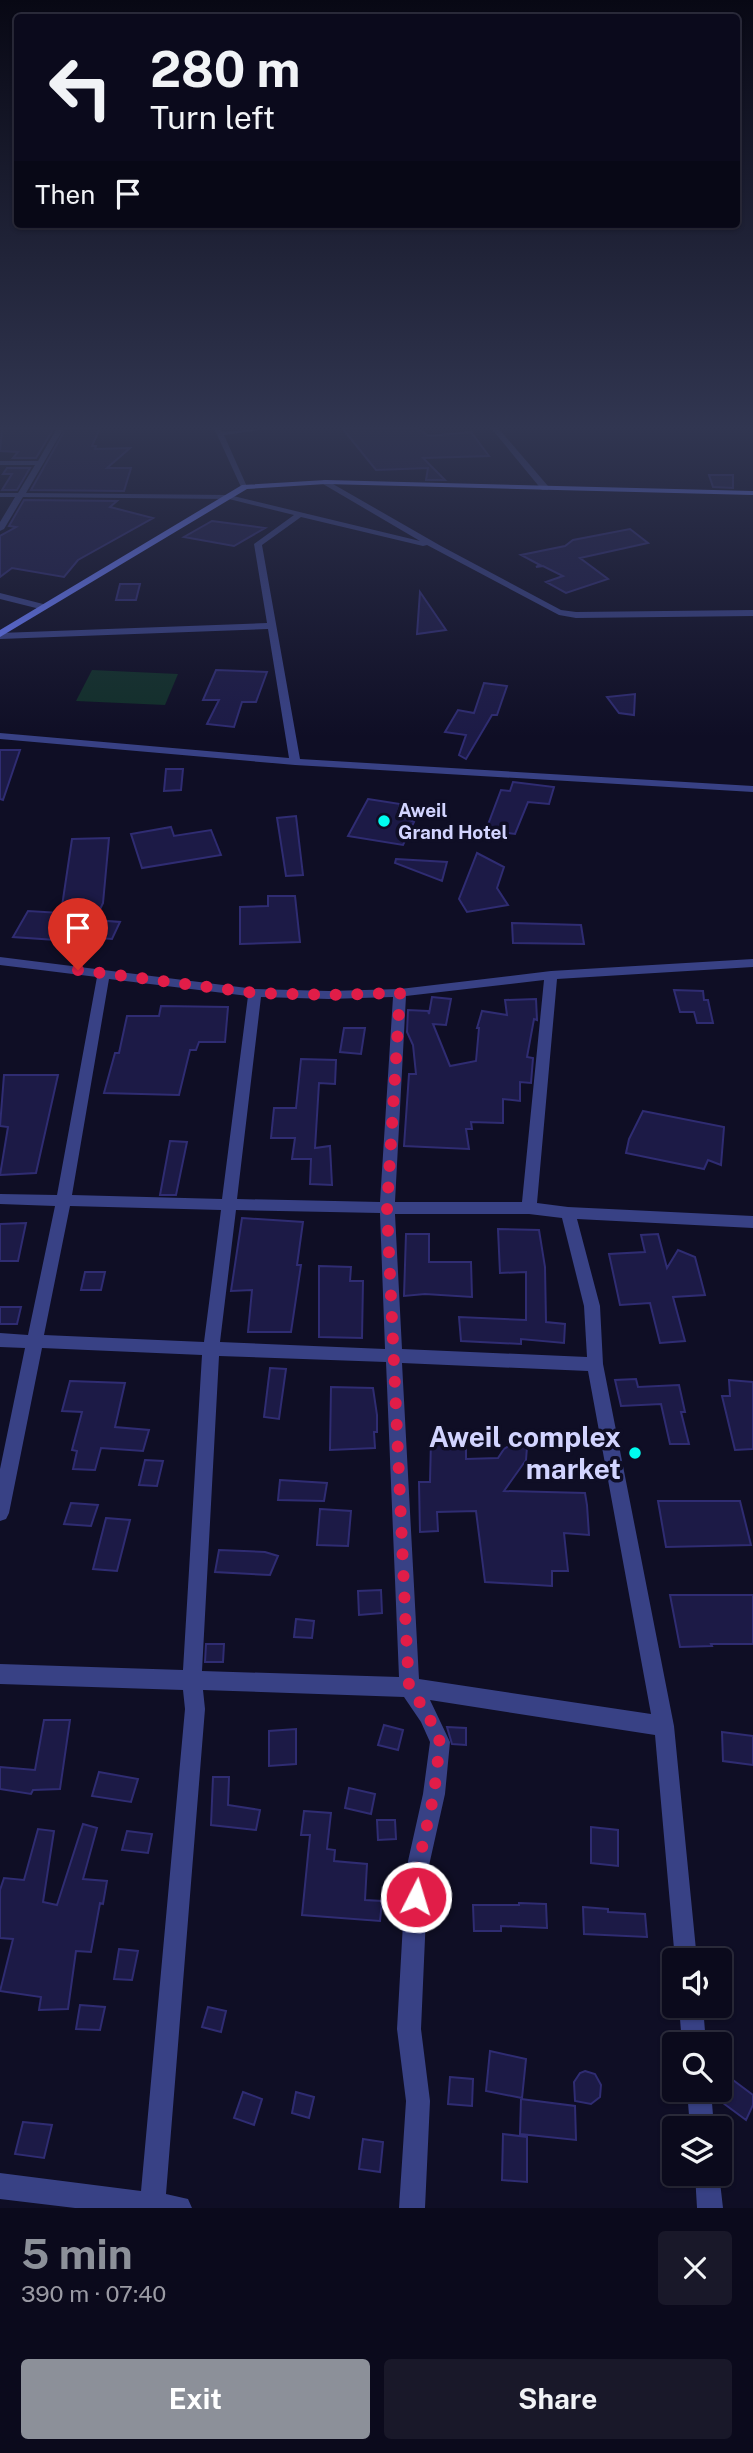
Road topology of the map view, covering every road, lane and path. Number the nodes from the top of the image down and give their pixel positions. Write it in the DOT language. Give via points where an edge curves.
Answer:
graph roads {
  1 [pos="172,531"];
  2 [pos="276,531"];
  3 [pos="369,531"];
  4 [pos="409,531"];
  5 [pos="438,548"];
  6 [pos="0,596"];
  7 [pos="44,607"];
  8 [pos="753,613"];
  9 [pos="272,626"];
  10 [pos="0,635"];
  11 [pos="0,736"];
  12 [pos="295,762"];
  13 [pos="753,789"];
  14 [pos="0,961"];
  15 [pos="753,963"];
  16 [pos="104,973"];
  17 [pos="551,975"];
  18 [pos="255,993"];
  19 [pos="400,993"];
  20 [pos="0,1199"];
  21 [pos="63,1201"];
  22 [pos="231,1203"];
  23 [pos="387,1208"];
  24 [pos="529,1208"];
  25 [pos="568,1213"];
  26 [pos="753,1222"];
  27 [pos="0,1340"];
  28 [pos="34,1342"];
  29 [pos="211,1349"];
  30 [pos="392,1356"];
  31 [pos="595,1364"];
  32 [pos="0,1513"];
  33 [pos="0,1674"];
  34 [pos="192,1679"];
  35 [pos="409,1686"];
  36 [pos="664,1726"];
  37 [pos="685,1948"];
  38 [pos="0,2186"];
  39 [pos="708,2186"];
  40 [pos="152,2207"];
  41 [pos="179,2208"];
  42 [pos="412,2208"];
  43 [pos="710,2208"];
  1 -- 7 [label="street"];
  2 -- 9 [label="street" via="258,544"];
  3 -- 5 [label="street"];
  4 -- 5 [label="street"];
  5 -- 8 [label="street" via="559,612"];
  6 -- 7 [label="street"];
  7 -- 10 [label="street"];
  9 -- 10 [label="street"];
  9 -- 12 [label="street"];
  11 -- 12 [label="street"];
  12 -- 13 [label="street"];
  14 -- 16 [label="street"];
  15 -- 17 [label="street"];
  16 -- 18 [label="street"];
  16 -- 21 [label="street"];
  17 -- 19 [label="street"];
  17 -- 24 [label="street"];
  18 -- 19 [label="street"];
  18 -- 22 [label="street"];
  19 -- 23 [label="street"];
  20 -- 21 [label="street"];
  21 -- 22 [label="street"];
  21 -- 28 [label="street"];
  22 -- 23 [label="street"];
  22 -- 29 [label="street"];
  23 -- 24 [label="street"];
  23 -- 30 [label="street"];
  24 -- 25 [label="street"];
  25 -- 26 [label="street"];
  25 -- 31 [label="street" via="586,1271 597,1336"];
  27 -- 28 [label="street"];
  28 -- 29 [label="street"];
  28 -- 32 [label="street"];
  29 -- 30 [label="street"];
  29 -- 34 [label="street"];
  30 -- 31 [label="street"];
  30 -- 35 [label="street"];
  31 -- 36 [label="street"];
  33 -- 34 [label="street"];
  34 -- 35 [label="street"];
  34 -- 40 [label="street" via="195,1709"];
  35 -- 36 [label="street"];
  35 -- 42 [label="street" via="440,1742 417,1870 410,2029 418,2101"];
  36 -- 37 [label="street"];
  38 -- 40 [label="street"];
  39 -- 43 [label="street"];
  40 -- 41 [label="street"];
}
